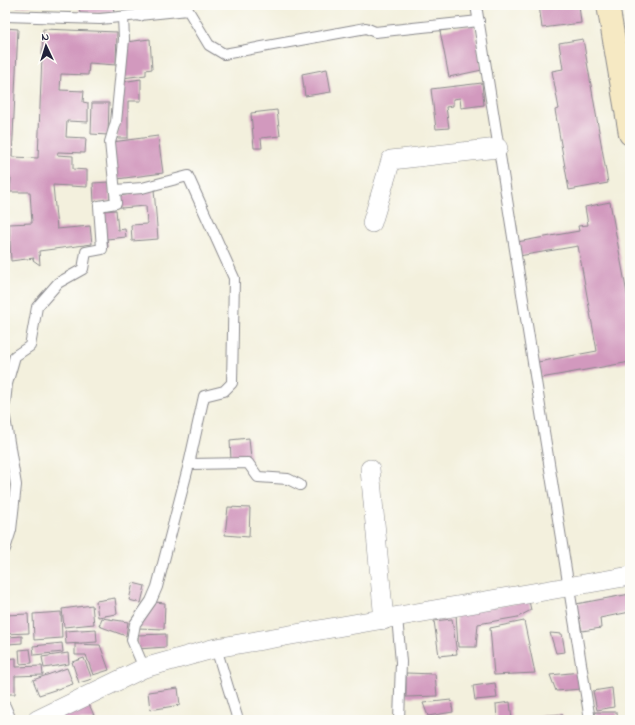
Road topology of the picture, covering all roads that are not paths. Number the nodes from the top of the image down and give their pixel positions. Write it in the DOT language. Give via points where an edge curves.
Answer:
graph roads {
  1 [pos="140,5"];
  2 [pos="476,5"];
  3 [pos="608,5"];
  4 [pos="5,16"];
  5 [pos="140,16"];
  6 [pos="123,18"];
  7 [pos="478,21"];
  8 [pos="630,134"];
  9 [pos="498,148"];
  10 [pos="116,190"];
  11 [pos="372,223"];
  12 [pos="6,383"];
  13 [pos="5,403"];
  14 [pos="5,418"];
  15 [pos="189,464"];
  16 [pos="370,469"];
  17 [pos="300,485"];
  18 [pos="5,549"];
  19 [pos="630,576"];
  20 [pos="570,587"];
  21 [pos="391,619"];
  22 [pos="216,648"];
  23 [pos="144,668"];
  24 [pos="5,706"];
  25 [pos="12,720"];
  26 [pos="37,720"];
  27 [pos="238,720"];
  28 [pos="399,720"];
  29 [pos="590,720"];
  1 -- 5 [label="lane"];
  2 -- 7 [label="lane"];
  3 -- 8 [label="main road"];
  4 -- 6 [label="lane"];
  5 -- 6 [label="lane"];
  5 -- 7 [label="lane" via="188,10 209,45 224,54 366,28 375,32"];
  6 -- 10 [label="lane" via="124,39 116,122 110,142"];
  7 -- 9 [label="lane"];
  9 -- 11 [label="street" via="391,160"];
  9 -- 20 [label="lane"];
  10 -- 12 [label="lane" via="116,204 99,206 102,248 86,252 83,269 58,283 37,307 30,346 15,356"];
  10 -- 15 [label="lane" via="142,188 188,176 234,278 232,383 224,391 204,396"];
  12 -- 13 [label="lane"];
  14 -- 18 [label="lane" via="16,485 11,530"];
  15 -- 17 [label="lane" via="248,464 258,477 288,479"];
  15 -- 23 [label="lane" via="157,587 135,624 132,640"];
  16 -- 21 [label="street"];
  19 -- 20 [label="street"];
  20 -- 21 [label="street"];
  20 -- 29 [label="lane"];
  21 -- 22 [label="street"];
  21 -- 28 [label="lane" via="400,662"];
  22 -- 23 [label="street"];
  22 -- 27 [label="lane"];
  23 -- 26 [label="street"];
  24 -- 25 [label="lane"];
}
